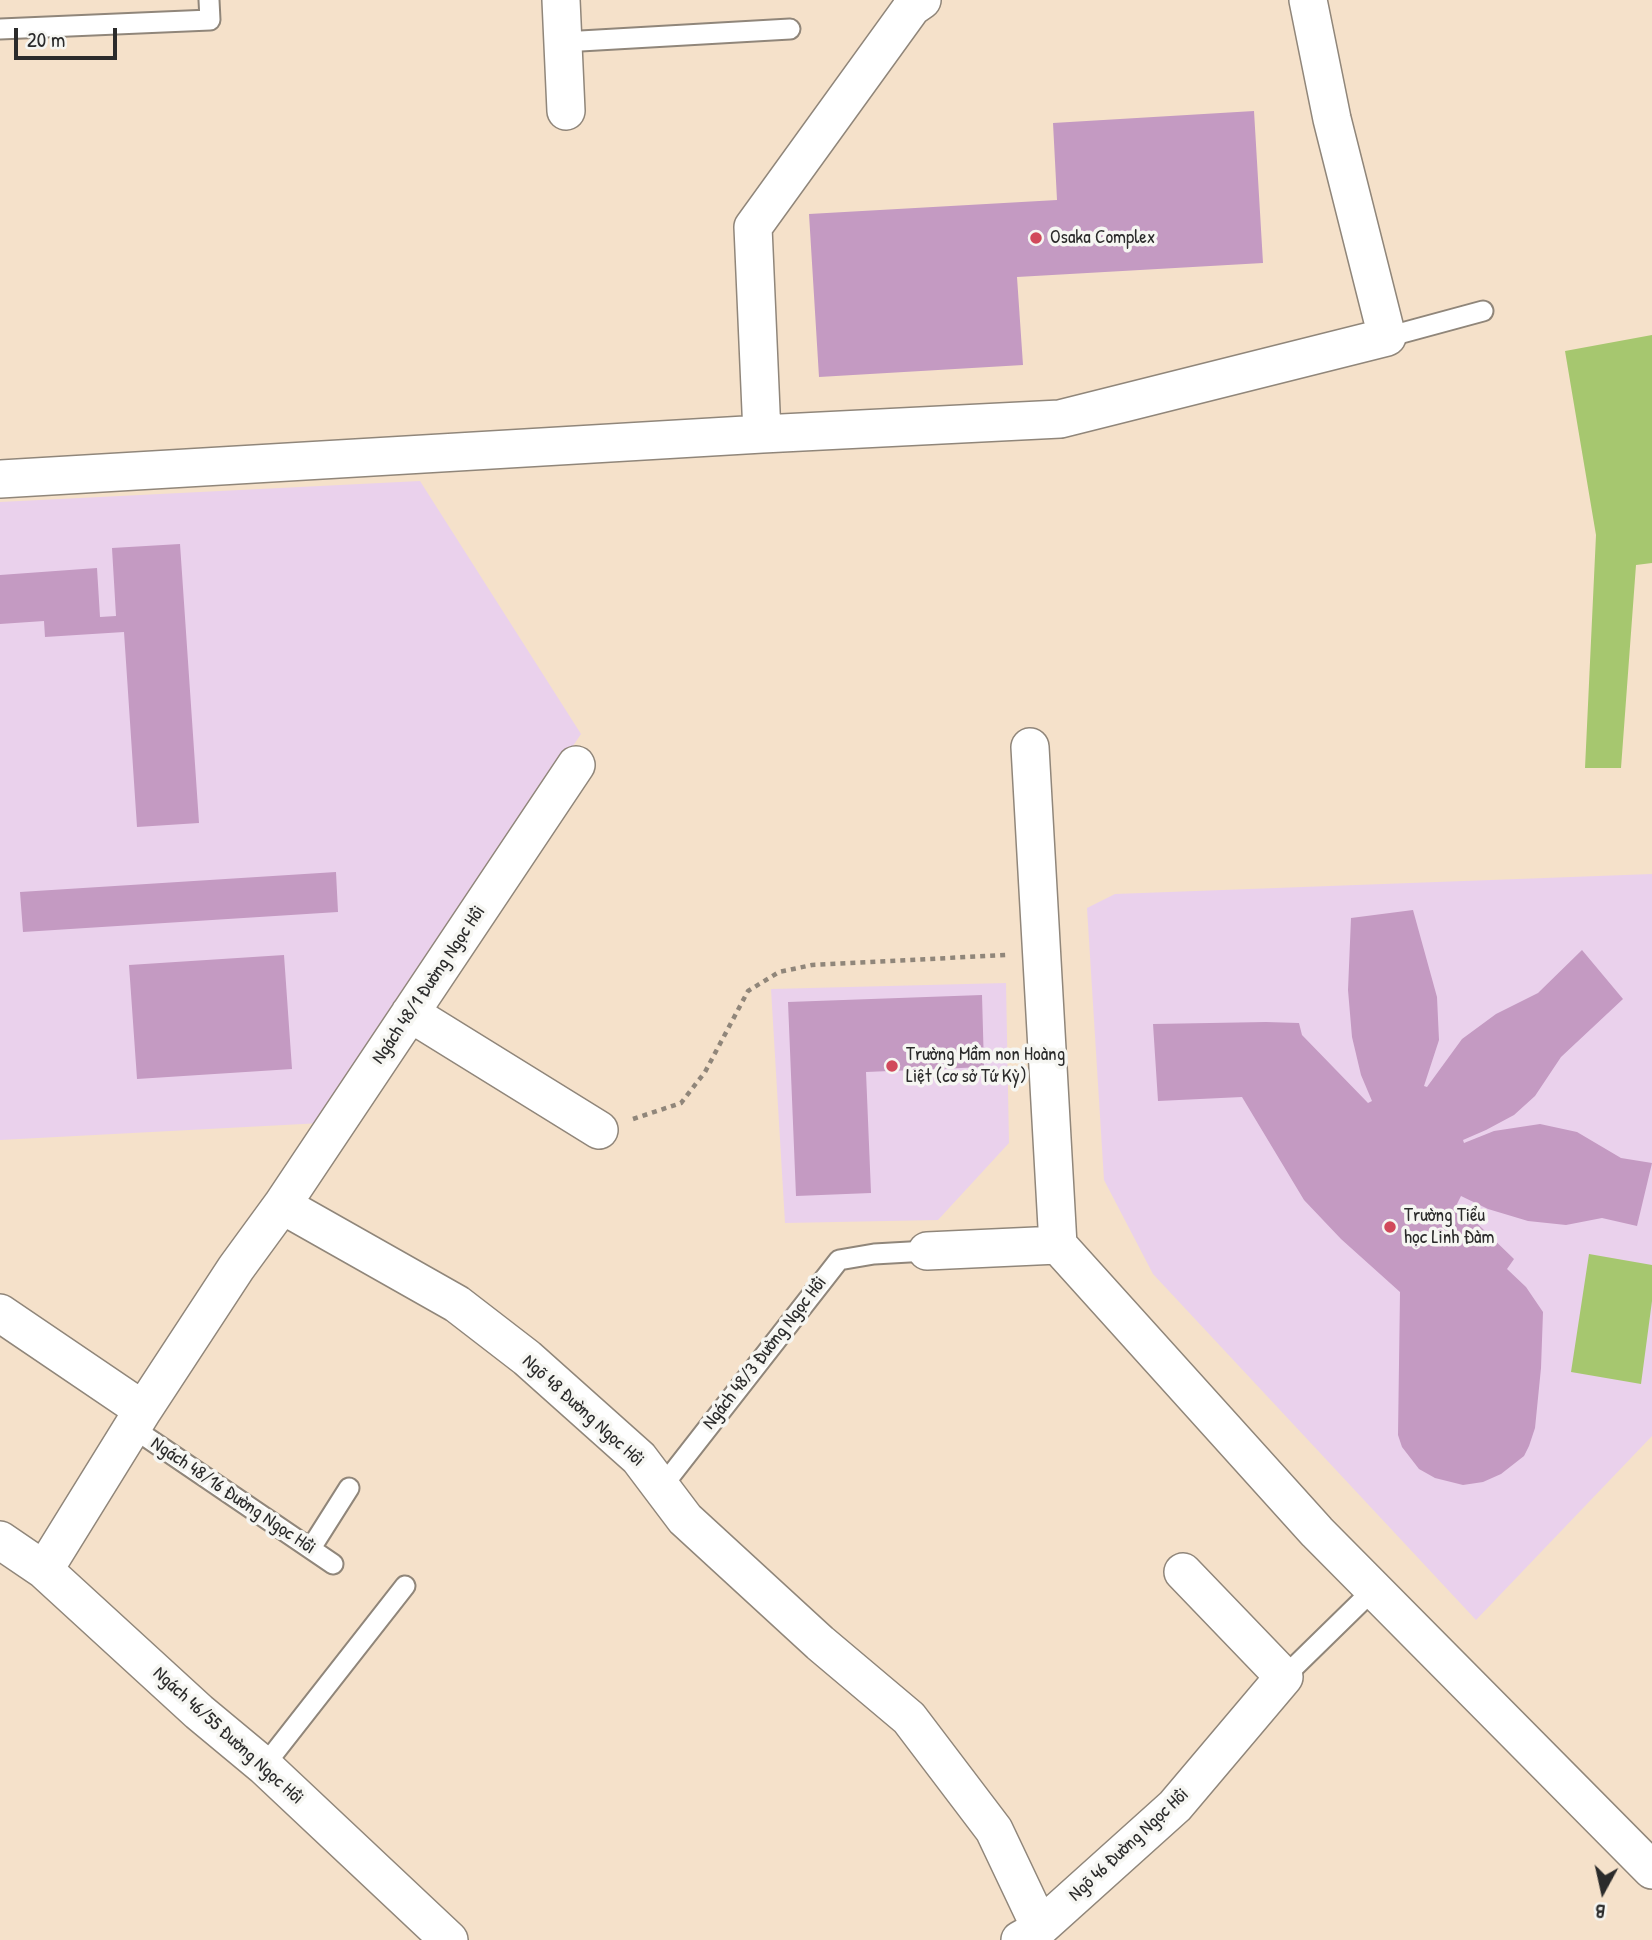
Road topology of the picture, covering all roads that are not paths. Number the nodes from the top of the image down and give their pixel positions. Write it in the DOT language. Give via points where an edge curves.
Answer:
graph roads {
  1 [pos="209,0"];
  2 [pos="561,0"];
  3 [pos="922,0"];
  4 [pos="1308,0"];
  5 [pos="0,29"];
  6 [pos="790,29"];
  7 [pos="563,42"];
  8 [pos="566,111"];
  9 [pos="1483,311"];
  10 [pos="1387,338"];
  11 [pos="762,435"];
  12 [pos="0,480"];
  13 [pos="1030,747"];
  14 [pos="576,765"];
  15 [pos="411,1013"];
  16 [pos="599,1130"];
  17 [pos="282,1205"];
  18 [pos="1058,1245"];
  19 [pos="928,1251"];
  20 [pos="0,1313"];
  21 [pos="138,1419"];
  22 [pos="349,1488"];
  23 [pos="661,1488"];
  24 [pos="0,1540"];
  25 [pos="311,1548"];
  26 [pos="333,1564"];
  27 [pos="44,1570"];
  28 [pos="1183,1572"];
  29 [pos="405,1586"];
  30 [pos="1373,1590"];
  31 [pos="1284,1676"];
  32 [pos="264,1766"];
  33 [pos="1652,1870"];
  34 [pos="1029,1934"];
  35 [pos="449,1940"];
  1 -- 5 [label="lane" via="210,20"];
  2 -- 7 [label="street"];
  3 -- 11 [label="street" via="912,7 752,227"];
  4 -- 10 [label="street" via="1332,119"];
  6 -- 7 [label="lane"];
  7 -- 8 [label="street"];
  9 -- 10 [label="lane"];
  10 -- 11 [label="street" via="1060,419"];
  11 -- 12 [label="street"];
  13 -- 18 [label="street"];
  14 -- 15 [label="street, Ngách 48/1 Đường Ngọc Hồi"];
  15 -- 16 [label="street"];
  15 -- 17 [label="street, Ngách 48/1 Đường Ngọc Hồi"];
  17 -- 21 [label="street"];
  17 -- 23 [label="street, Ngõ 48 Đường Ngọc Hồi" via="457,1304 639,1458"];
  18 -- 19 [label="street, Ngách 48/3 Đường Ngọc Hồi"];
  18 -- 30 [label="street"];
  19 -- 23 [label="lane, Ngách 48/3 Đường Ngọc Hồi" via="839,1260"];
  20 -- 21 [label="street"];
  21 -- 25 [label="lane, Ngách 48/16 Đường Ngọc Hồi"];
  21 -- 27 [label="street"];
  22 -- 25 [label="lane"];
  23 -- 34 [label="street, Ngõ 48 Đường Ngọc Hồi" via="694,1528 909,1718 994,1830"];
  24 -- 27 [label="street, Ngách 46/55 Đường Ngọc Hồi"];
  25 -- 26 [label="lane, Ngách 48/16 Đường Ngọc Hồi"];
  27 -- 32 [label="street, Ngách 46/55 Đường Ngọc Hồi"];
  28 -- 31 [label="street"];
  29 -- 32 [label="lane"];
  30 -- 31 [label="lane"];
  30 -- 33 [label="street"];
  31 -- 34 [label="street, Ngõ 46 Đường Ngọc Hồi" via="1175,1806"];
  32 -- 35 [label="street, Ngách 46/55 Đường Ngọc Hồi"];
}
